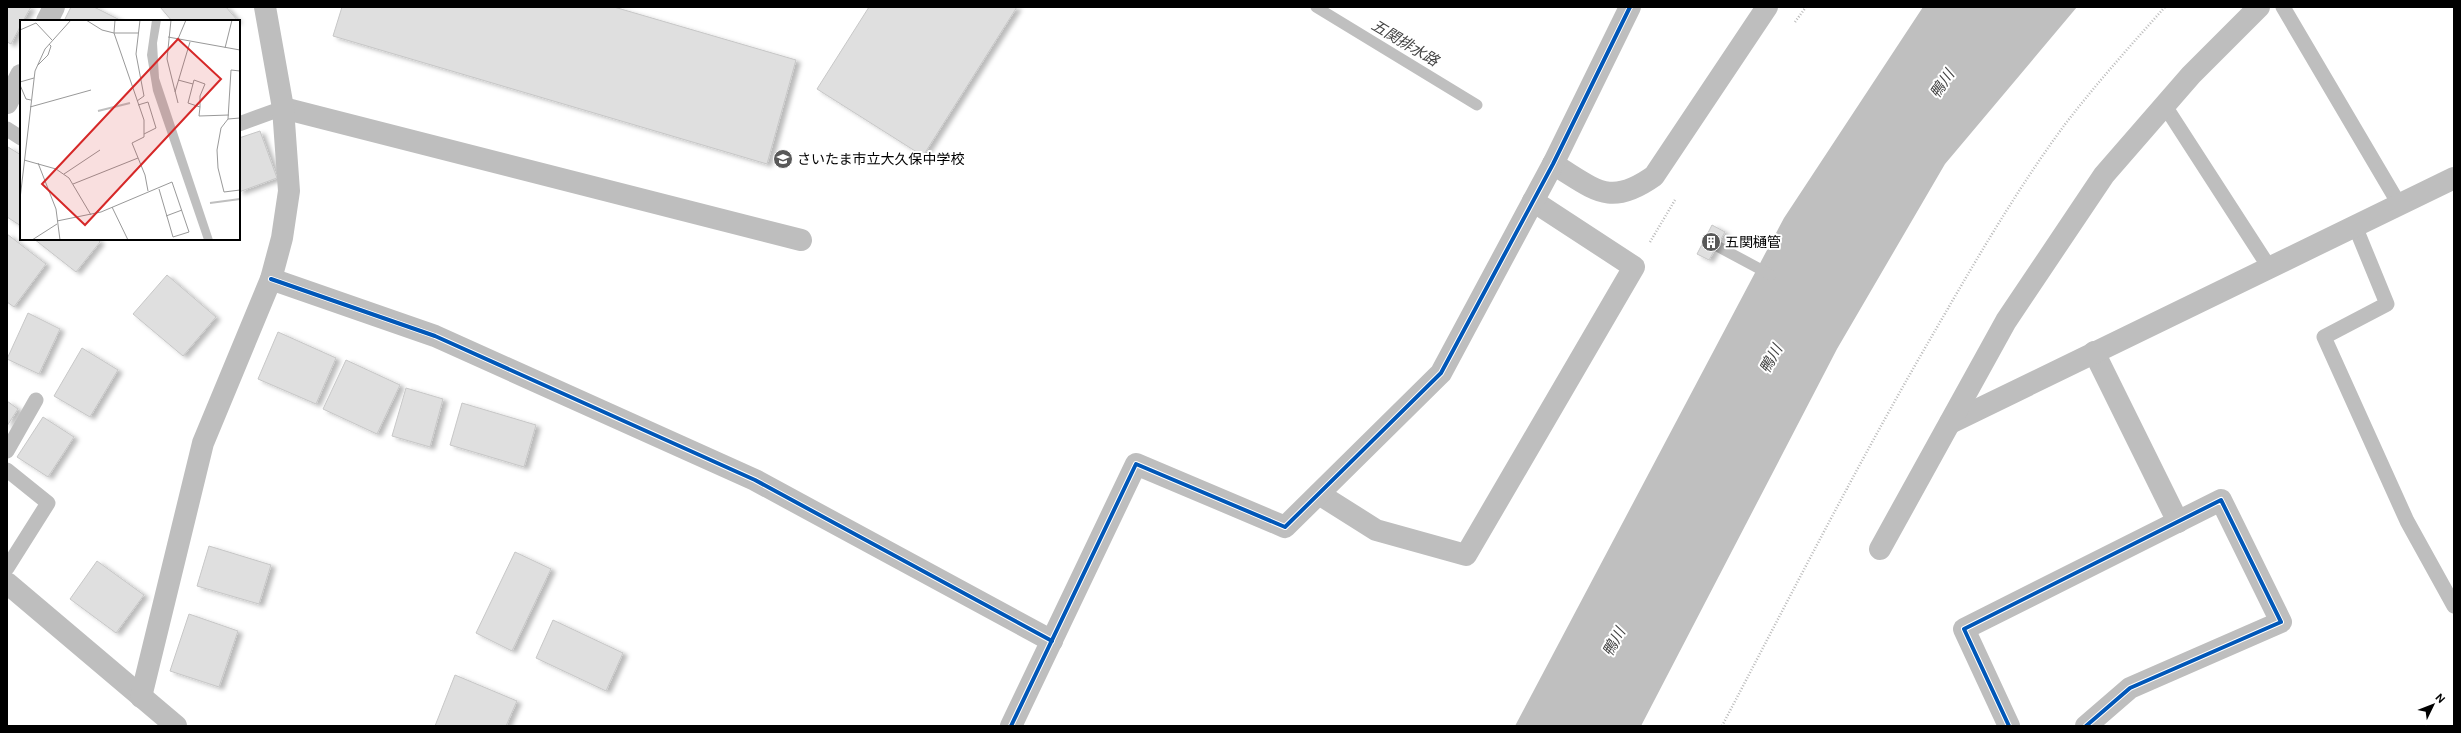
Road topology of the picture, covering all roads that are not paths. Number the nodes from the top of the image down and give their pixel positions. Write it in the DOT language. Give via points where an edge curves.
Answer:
graph roads {
  1 [pos="54,7"];
  2 [pos="265,7"];
  3 [pos="1630,7"];
  4 [pos="1767,7"];
  5 [pos="2259,7"];
  6 [pos="2283,7"];
  7 [pos="48,20"];
  8 [pos="20,77"];
  9 [pos="7,103"];
  10 [pos="2165,106"];
  11 [pos="283,108"];
  12 [pos="240,124"];
  13 [pos="7,129"];
  14 [pos="20,137"];
  15 [pos="1553,164"];
  16 [pos="2454,178"];
  17 [pos="1533,201"];
  18 [pos="2399,204"];
  19 [pos="2355,226"];
  20 [pos="801,240"];
  21 [pos="2269,267"];
  22 [pos="272,279"];
  23 [pos="2094,352"];
  24 [pos="36,400"];
  25 [pos="1950,423"];
  26 [pos="7,451"];
  27 [pos="7,470"];
  28 [pos="1319,494"];
  29 [pos="2178,522"];
  30 [pos="1880,549"];
  31 [pos="7,568"];
  32 [pos="7,583"];
  33 [pos="2454,606"];
  34 [pos="1052,641"];
  35 [pos="140,697"];
  36 [pos="176,726"];
  37 [pos="1011,726"];
  38 [pos="2009,726"];
  39 [pos="2086,726"];
  1 -- 7 [label="street"];
  2 -- 11 [label="street"];
  3 -- 15 [label="street"];
  4 -- 15 [label="street" via="1654,176 1636,189 1619,194 1600,192"];
  5 -- 10 [label="street" via="2191,75"];
  6 -- 18 [label="lane"];
  8 -- 9 [label="street"];
  10 -- 21 [label="lane"];
  10 -- 25 [label="street" via="2096,188 2006,321"];
  11 -- 12 [label="lane"];
  11 -- 20 [label="street"];
  11 -- 22 [label="street" via="289,191 282,238"];
  13 -- 14 [label="lane"];
  15 -- 17 [label="street"];
  16 -- 18 [label="street"];
  17 -- 28 [label="street" via="1441,373"];
  17 -- 28 [label="street" via="1634,268 1466,556 1376,530"];
  18 -- 19 [label="street"];
  19 -- 21 [label="street"];
  19 -- 33 [label="lane" via="2387,304 2324,337 2407,522"];
  21 -- 23 [label="street"];
  22 -- 34 [label="street" via="435,336 755,480"];
  22 -- 35 [label="street" via="203,443"];
  23 -- 25 [label="street"];
  23 -- 29 [label="street"];
  24 -- 26 [label="lane"];
  25 -- 30 [label="street"];
  27 -- 31 [label="lane" via="48,503"];
  28 -- 34 [label="street" via="1285,527 1136,464"];
  29 -- 38 [label="street" via="1964,629"];
  29 -- 39 [label="street" via="2222,500 2281,622 2130,688"];
  32 -- 35 [label="street"];
  34 -- 37 [label="street"];
  35 -- 36 [label="street"];
}
